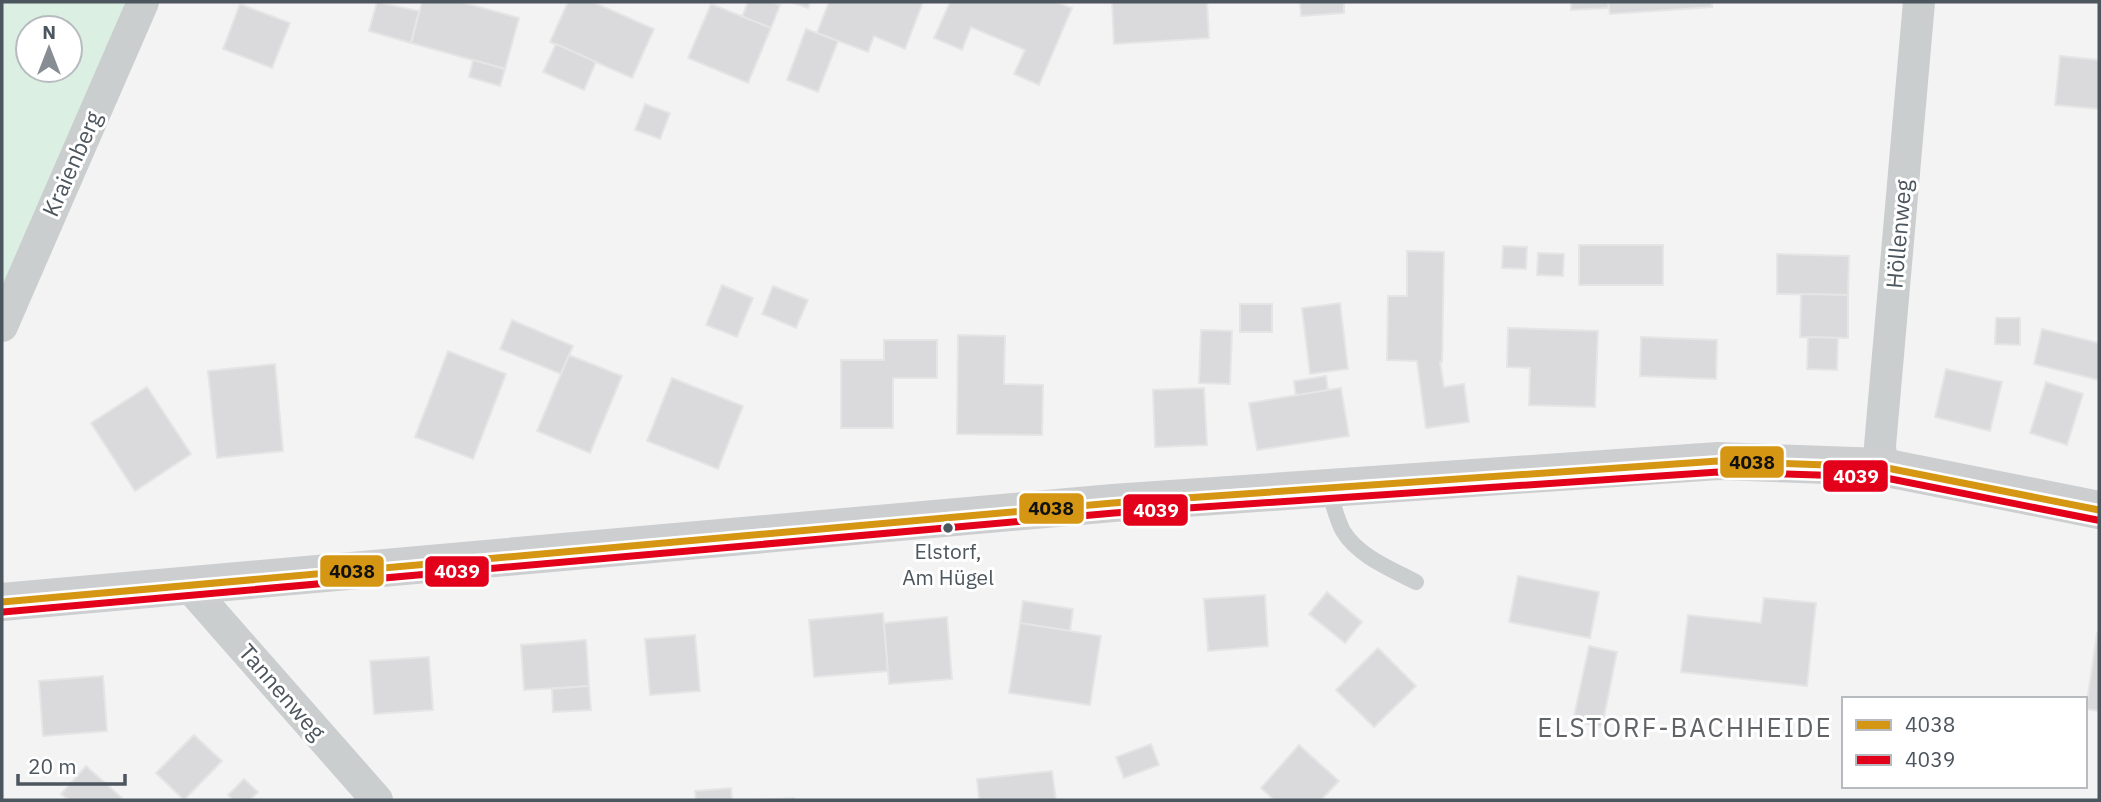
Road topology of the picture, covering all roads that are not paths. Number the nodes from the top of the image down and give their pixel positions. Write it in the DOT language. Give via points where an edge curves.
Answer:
graph roads {
  1 [pos="143,2"];
  2 [pos="1919,2"];
  3 [pos="2,326"];
  4 [pos="1882,467"];
  5 [pos="1328,488"];
  6 [pos="2099,510"];
  7 [pos="1416,582"];
  8 [pos="187,584"];
  9 [pos="2,602"];
  10 [pos="377,800"];
  1 -- 3 [label="street, Kraienberg"];
  2 -- 4 [label="street, Höllenweg" via="1880,446"];
  4 -- 5 [label="street" via="1718,461"];
  4 -- 6 [label="street"];
  5 -- 7 [label="lane" via="1342,529 1352,543"];
  5 -- 8 [label="street"];
  8 -- 9 [label="street"];
  8 -- 10 [label="street, Tannenweg"];
}
